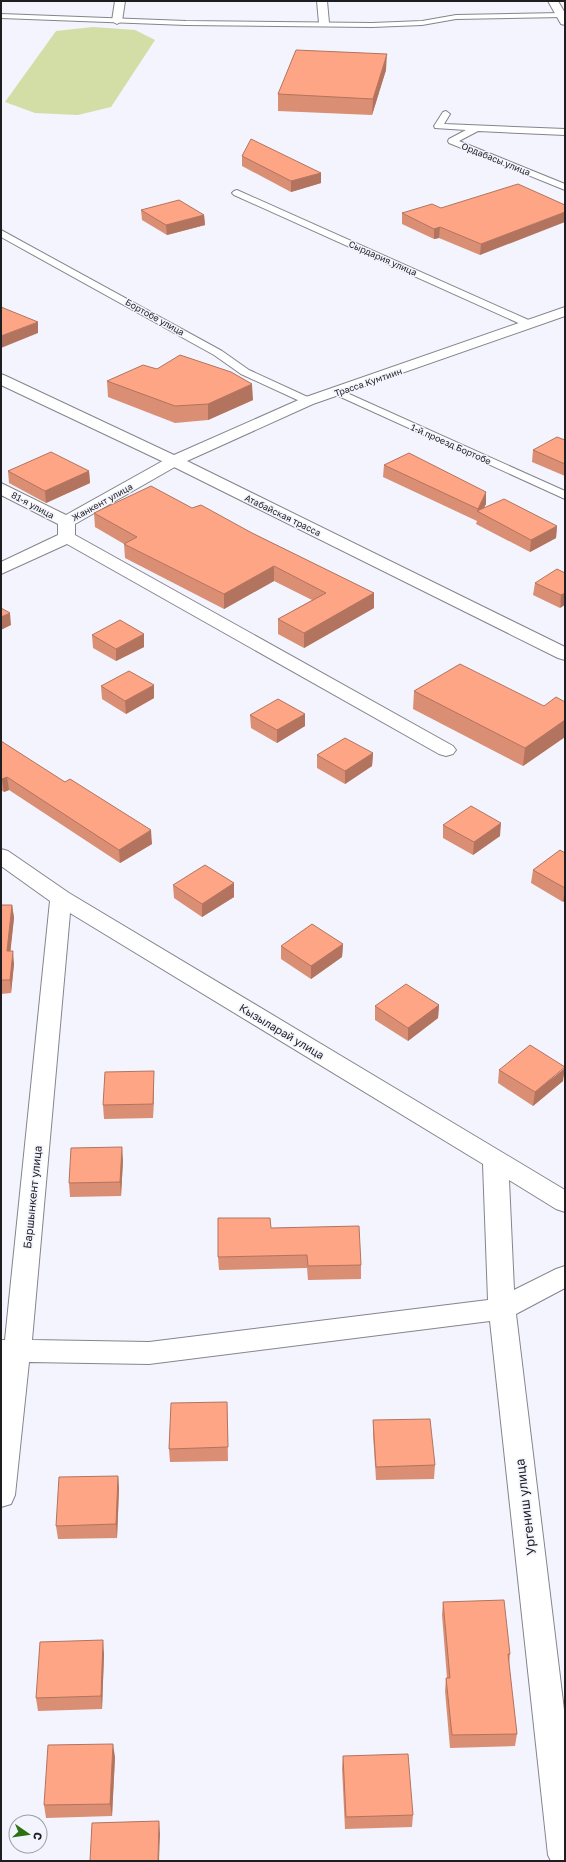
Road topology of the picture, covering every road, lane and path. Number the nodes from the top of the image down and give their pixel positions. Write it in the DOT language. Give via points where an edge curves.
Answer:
graph roads {
  1 [pos="120,1"];
  2 [pos="322,1"];
  3 [pos="553,1"];
  4 [pos="1,16"];
  5 [pos="563,19"];
  6 [pos="117,21"];
  7 [pos="324,23"];
  8 [pos="446,114"];
  9 [pos="476,128"];
  10 [pos="565,132"];
  11 [pos="565,187"];
  12 [pos="237,193"];
  13 [pos="1,233"];
  14 [pos="565,311"];
  15 [pos="529,324"];
  16 [pos="1,379"];
  17 [pos="338,392"];
  18 [pos="308,402"];
  19 [pos="174,461"];
  20 [pos="1,488"];
  21 [pos="565,495"];
  22 [pos="66,530"];
  23 [pos="1,569"];
  24 [pos="565,654"];
  25 [pos="446,750"];
  26 [pos="1,856"];
  27 [pos="61,898"];
  28 [pos="495,1158"];
  29 [pos="565,1202"];
  30 [pos="565,1276"];
  31 [pos="502,1309"];
  32 [pos="9,1351"];
  33 [pos="1,1495"];
  34 [pos="565,1855"];
  1 -- 6 [label="street"];
  2 -- 7 [label="street"];
  3 -- 5 [label="street"];
  4 -- 6 [label="lane"];
  5 -- 7 [label="lane" via="463,17 408,24"];
  6 -- 7 [label="lane"];
  8 -- 9 [label="lane" via="438,126"];
  9 -- 10 [label="lane"];
  9 -- 11 [label="lane, Ордабасы улица" via="452,141"];
  12 -- 15 [label="lane, Сырдария улица"];
  13 -- 18 [label="lane, Бортобе улица" via="218,352 245,372"];
  14 -- 15 [label="street, Трасса Кумтиин"];
  15 -- 17 [label="street, Трасса Кумтиин"];
  16 -- 19 [label="street, Атабайская трасса"];
  17 -- 18 [label="street, Трасса Кумтиин"];
  17 -- 21 [label="lane, 1-й проезд Бортобе"];
  18 -- 19 [label="street, Трасса Кумтиин"];
  19 -- 22 [label="street, Жанкент улица"];
  19 -- 24 [label="street, Атабайская трасса"];
  20 -- 22 [label="street, 81-я улица"];
  22 -- 23 [label="street, Жанкент улица"];
  22 -- 25 [label="street, 81-я улица"];
  26 -- 27 [label="street, Кызыларай улица"];
  27 -- 28 [label="street, Кызыларай улица"];
  27 -- 32 [label="street, Баршынкент улица"];
  28 -- 29 [label="street, Кызыларай улица"];
  28 -- 31 [label="street, Ургениш улица"];
  30 -- 31 [label="street"];
  31 -- 32 [label="street" via="149,1353"];
  31 -- 34 [label="street, Ургениш улица"];
  32 -- 33 [label="street, Баршынкент улица"];
}
